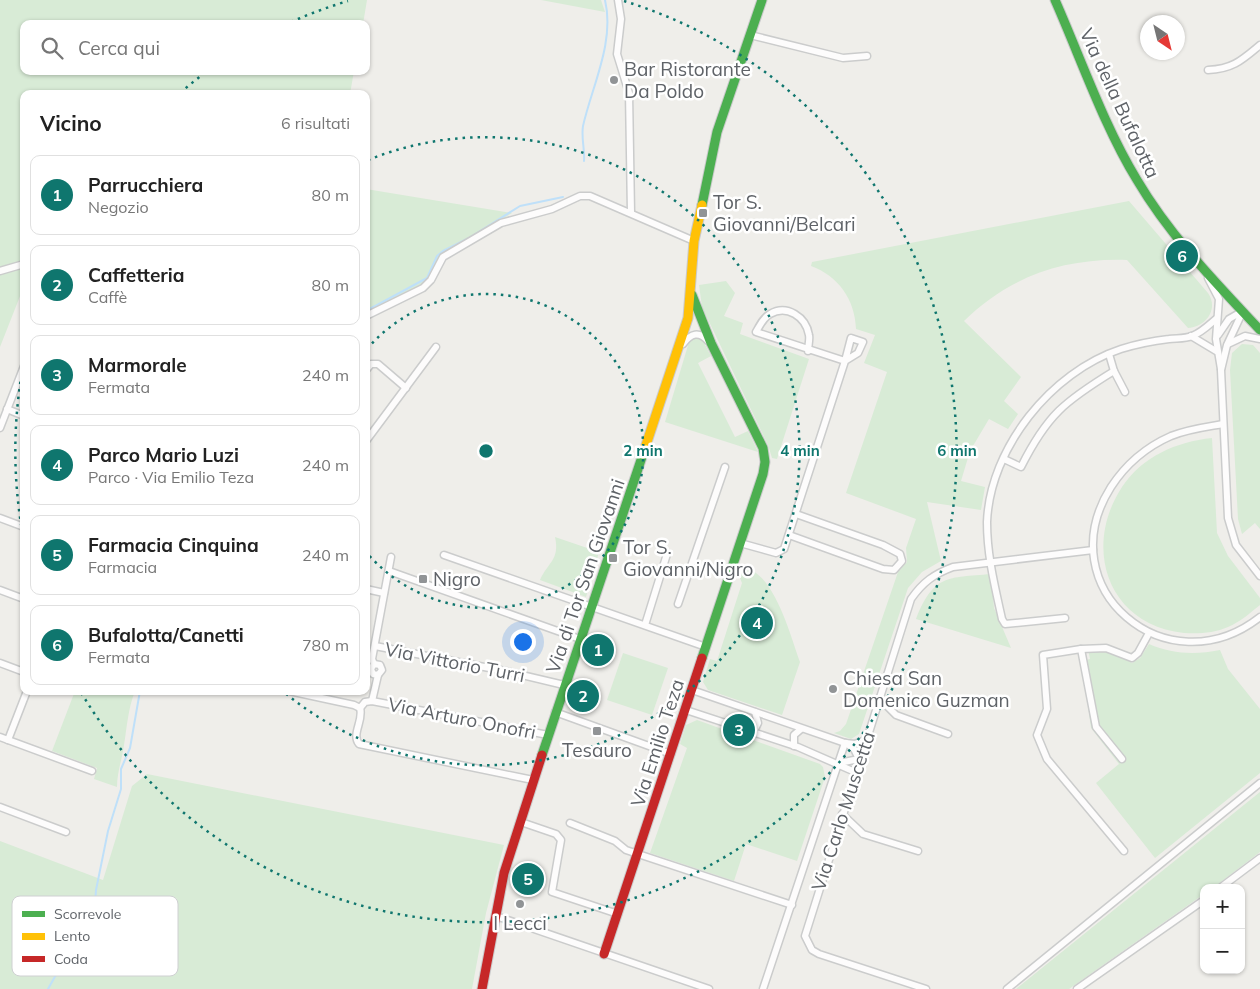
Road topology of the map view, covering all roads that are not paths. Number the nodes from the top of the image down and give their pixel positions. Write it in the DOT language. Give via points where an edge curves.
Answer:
graph roads {
  1 [pos="618,0"];
  2 [pos="762,0"];
  3 [pos="1055,0"];
  4 [pos="750,35"];
  5 [pos="1260,45"];
  6 [pos="867,56"];
  7 [pos="1208,70"];
  8 [pos="631,213"];
  9 [pos="694,241"];
  10 [pos="1195,260"];
  11 [pos="20,265"];
  12 [pos="0,271"];
  13 [pos="690,290"];
  14 [pos="1243,312"];
  15 [pos="370,314"];
  16 [pos="1216,319"];
  17 [pos="1260,330"];
  18 [pos="1191,336"];
  19 [pos="1216,339"];
  20 [pos="1260,339"];
  21 [pos="710,343"];
  22 [pos="1227,345"];
  23 [pos="436,347"];
  24 [pos="680,347"];
  25 [pos="808,351"];
  26 [pos="1216,351"];
  27 [pos="1109,354"];
  28 [pos="370,365"];
  29 [pos="1221,370"];
  30 [pos="1114,371"];
  31 [pos="20,376"];
  32 [pos="406,388"];
  33 [pos="1125,392"];
  34 [pos="7,409"];
  35 [pos="20,414"];
  36 [pos="1223,424"];
  37 [pos="0,428"];
  38 [pos="370,436"];
  39 [pos="1004,459"];
  40 [pos="725,466"];
  41 [pos="796,514"];
  42 [pos="0,518"];
  43 [pos="20,526"];
  44 [pos="788,535"];
  45 [pos="740,543"];
  46 [pos="1093,550"];
  47 [pos="666,554"];
  48 [pos="444,555"];
  49 [pos="392,557"];
  50 [pos="989,563"];
  51 [pos="389,572"];
  52 [pos="1260,576"];
  53 [pos="0,590"];
  54 [pos="370,591"];
  55 [pos="384,593"];
  56 [pos="20,598"];
  57 [pos="678,604"];
  58 [pos="591,606"];
  59 [pos="1260,616"];
  60 [pos="1065,618"];
  61 [pos="645,625"];
  62 [pos="1149,633"];
  63 [pos="580,639"];
  64 [pos="375,646"];
  65 [pos="706,647"];
  66 [pos="1081,649"];
  67 [pos="0,663"];
  68 [pos="371,669"];
  69 [pos="20,670"];
  70 [pos="378,675"];
  71 [pos="564,685"];
  72 [pos="692,690"];
  73 [pos="25,695"];
  74 [pos="309,695"];
  75 [pos="879,698"];
  76 [pos="372,701"];
  77 [pos="360,708"];
  78 [pos="686,710"];
  79 [pos="555,712"];
  80 [pos="755,712"];
  81 [pos="801,729"];
  82 [pos="748,731"];
  83 [pos="948,734"];
  84 [pos="548,735"];
  85 [pos="0,737"];
  86 [pos="8,740"];
  87 [pos="866,740"];
  88 [pos="845,743"];
  89 [pos="794,746"];
  90 [pos="671,754"];
  91 [pos="859,759"];
  92 [pos="1122,759"];
  93 [pos="838,763"];
  94 [pos="92,772"];
  95 [pos="855,772"];
  96 [pos="534,780"];
  97 [pos="1260,783"];
  98 [pos="0,807"];
  99 [pos="842,814"];
  100 [pos="521,822"];
  101 [pos="570,823"];
  102 [pos="66,832"];
  103 [pos="1124,850"];
  104 [pos="918,851"];
  105 [pos="638,854"];
  106 [pos="1260,858"];
  107 [pos="1225,884"];
  108 [pos="1200,903"];
  109 [pos="792,905"];
  110 [pos="618,914"];
  111 [pos="496,916"];
  112 [pos="604,954"];
  113 [pos="482,989"];
  114 [pos="709,989"];
  115 [pos="763,989"];
  116 [pos="926,989"];
  117 [pos="1007,989"];
  118 [pos="1077,989"];
  1 -- 8 [label="street" via="621,19 617,54 628,93"];
  2 -- 4 [label="street, Via di Tor San Giovanni"];
  3 -- 10 [label="street, Via della Bufalotta" via="1131,170"];
  4 -- 6 [label="street" via="843,58"];
  4 -- 9 [label="street, Via di Tor San Giovanni" via="717,132"];
  5 -- 7 [label="street" via="1224,70"];
  8 -- 9 [label="street"];
  8 -- 15 [label="street" via="584,195 552,209 512,218 443,257 423,288"];
  9 -- 13 [label="street, Via di Tor San Giovanni"];
  10 -- 14 [label="street, Via della Bufalotta"];
  10 -- 16 [label="street" via="1219,297"];
  11 -- 12 [label="street"];
  13 -- 21 [label="street, Via Emilio Teza"];
  13 -- 24 [label="street, Via di Tor San Giovanni" via="688,318"];
  14 -- 17 [label="street, Via della Bufalotta"];
  14 -- 19 [label="street" via="1229,319"];
  14 -- 22 [label="street"];
  16 -- 18 [label="street"];
  16 -- 19 [label="street"];
  18 -- 26 [label="street"];
  18 -- 27 [label="street" via="1142,342"];
  19 -- 26 [label="street"];
  20 -- 22 [label="street" via="1244,336"];
  21 -- 24 [label="street" via="703,335 695,334"];
  21 -- 45 [label="street, Via Emilio Teza" via="763,448 763,474"];
  22 -- 29 [label="street"];
  23 -- 32 [label="street"];
  24 -- 58 [label="street, Via di Tor San Giovanni"];
  25 -- 25 [label="street" via="809,334 800,316 790,312 771,313 756,332"];
  25 -- 41 [label="street" via="845,361"];
  26 -- 29 [label="street"];
  27 -- 30 [label="street"];
  27 -- 39 [label="street" via="1072,375 1038,404 1025,420"];
  28 -- 32 [label="street" via="378,364"];
  29 -- 36 [label="street"];
  30 -- 33 [label="street"];
  30 -- 39 [label="street" via="1075,395 1051,418 1037,436 1022,467"];
  31 -- 34 [label="street"];
  32 -- 38 [label="street"];
  34 -- 35 [label="street"];
  34 -- 37 [label="street"];
  36 -- 46 [label="street" via="1172,436 1136,458 1116,480 1100,506"];
  36 -- 52 [label="street" via="1230,531 1238,548"];
  39 -- 50 [label="street" via="988,520"];
  40 -- 57 [label="street"];
  41 -- 44 [label="street"];
  41 -- 44 [label="street" via="883,545 900,554 902,562 894,570 883,569"];
  42 -- 43 [label="street"];
  44 -- 45 [label="street" via="781,552 776,553"];
  45 -- 65 [label="street, Via Emilio Teza"];
  46 -- 50 [label="street, Via Carlo Muscetta"];
  46 -- 62 [label="street" via="1099,577 1112,602 1126,617"];
  47 -- 61 [label="street"];
  48 -- 58 [label="street"];
  49 -- 51 [label="street, Via Arturo Onofri"];
  50 -- 60 [label="street" via="1005,624"];
  50 -- 75 [label="street, Via Carlo Muscetta" via="953,567 936,573 919,588 911,599"];
  51 -- 55 [label="street, Via Arturo Onofri"];
  51 -- 63 [label="street"];
  53 -- 56 [label="street"];
  54 -- 55 [label="street"];
  55 -- 64 [label="street, Via Arturo Onofri"];
  58 -- 61 [label="street"];
  58 -- 63 [label="street, Via di Tor San Giovanni"];
  59 -- 62 [label="street" via="1237,632 1214,640 1178,641"];
  61 -- 65 [label="street"];
  62 -- 66 [label="street" via="1132,658 1106,648"];
  63 -- 71 [label="street, Via di Tor San Giovanni"];
  64 -- 68 [label="street, Via Arturo Onofri"];
  64 -- 71 [label="street, Via Vittorio Turri"];
  65 -- 72 [label="street, Via Emilio Teza"];
  66 -- 92 [label="street" via="1096,727"];
  66 -- 103 [label="street" via="1042,655 1047,709 1037,735 1047,759"];
  67 -- 69 [label="street"];
  68 -- 70 [label="street, Via Arturo Onofri"];
  68 -- 70 [label="street, Via Arturo Onofri" via="382,668"];
  70 -- 76 [label="street, Via Arturo Onofri"];
  71 -- 79 [label="street, Via di Tor San Giovanni"];
  72 -- 78 [label="street, Via Emilio Teza"];
  72 -- 80 [label="street"];
  73 -- 86 [label="street"];
  74 -- 77 [label="street"];
  75 -- 83 [label="street" via="896,715"];
  75 -- 87 [label="street, Via Carlo Muscetta"];
  76 -- 77 [label="street" via="367,701"];
  76 -- 84 [label="street, Via Arturo Onofri"];
  77 -- 96 [label="street" via="356,736 360,744"];
  78 -- 82 [label="street"];
  78 -- 90 [label="street, Via Emilio Teza"];
  79 -- 84 [label="street, Via di Tor San Giovanni"];
  79 -- 90 [label="street"];
  80 -- 81 [label="street"];
  80 -- 82 [label="street" via="758,723"];
  81 -- 88 [label="street"];
  81 -- 89 [label="street" via="794,735"];
  82 -- 89 [label="street"];
  84 -- 96 [label="street, Via di Tor San Giovanni"];
  85 -- 86 [label="street"];
  86 -- 94 [label="street"];
  87 -- 88 [label="street"];
  87 -- 91 [label="street, Via Carlo Muscetta"];
  88 -- 91 [label="street" via="854,748"];
  88 -- 93 [label="street"];
  89 -- 93 [label="street"];
  90 -- 105 [label="street, Via Emilio Teza"];
  91 -- 93 [label="street"];
  91 -- 95 [label="street, Via Carlo Muscetta"];
  93 -- 95 [label="street"];
  93 -- 109 [label="street"];
  95 -- 99 [label="street, Via Carlo Muscetta"];
  96 -- 100 [label="street, Via di Tor San Giovanni"];
  97 -- 117 [label="street"];
  98 -- 102 [label="street"];
  99 -- 104 [label="street" via="863,834"];
  99 -- 116 [label="street, Via Carlo Muscetta" via="806,928 804,936 807,943 819,954"];
  100 -- 110 [label="street" via="556,834 561,840 552,892"];
  100 -- 111 [label="street, Via di Tor San Giovanni" via="504,873"];
  101 -- 105 [label="street"];
  105 -- 109 [label="street"];
  105 -- 110 [label="street, Via Emilio Teza"];
  106 -- 107 [label="street"];
  108 -- 118 [label="street"];
  109 -- 115 [label="street"];
  110 -- 112 [label="street, Via Emilio Teza"];
  111 -- 112 [label="street"];
  111 -- 113 [label="street, Via di Tor San Giovanni"];
  112 -- 114 [label="street"];
}
